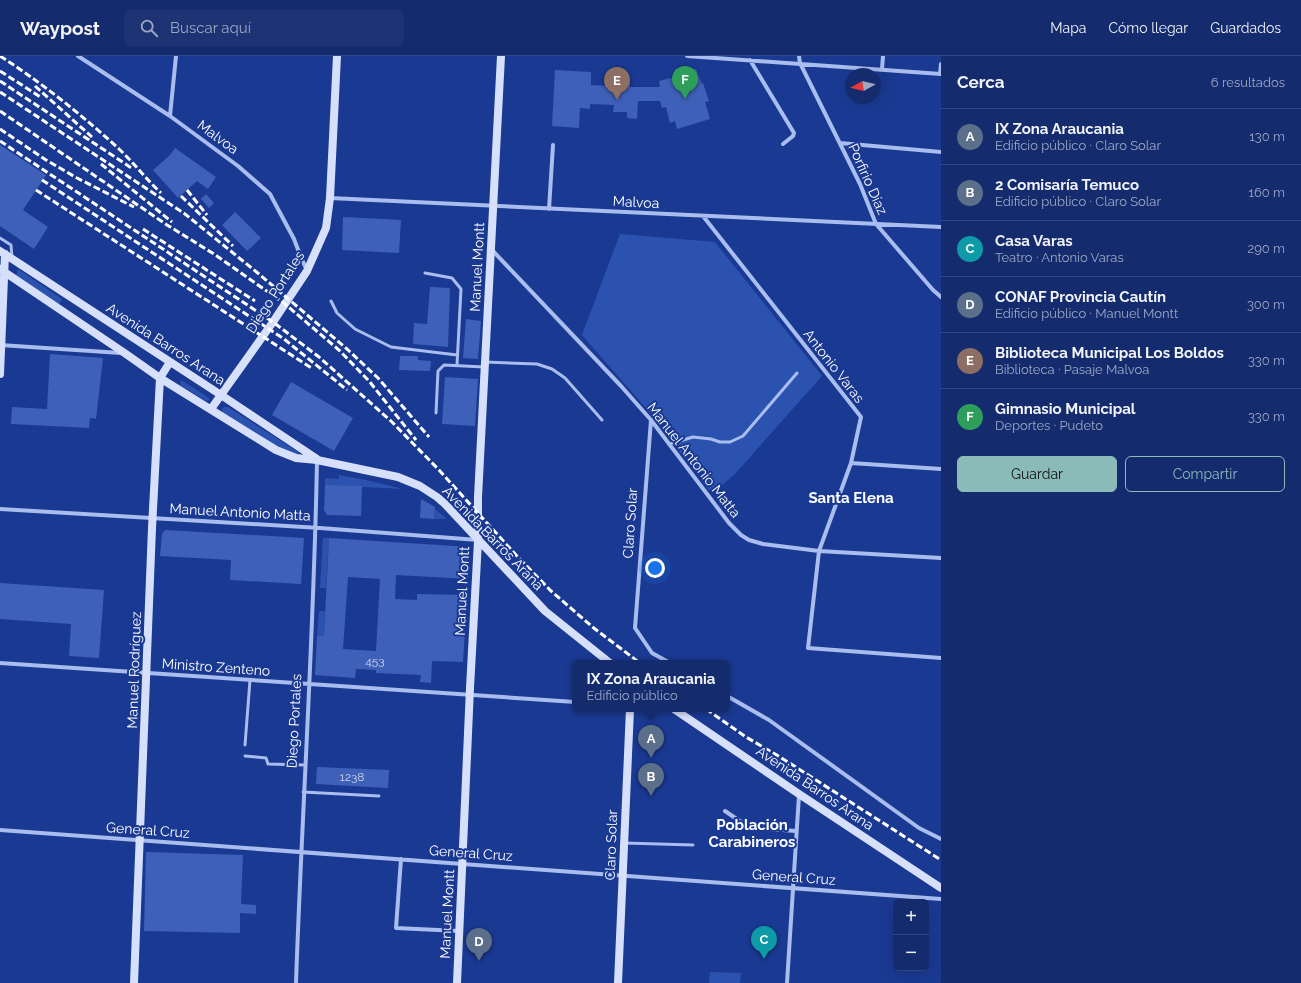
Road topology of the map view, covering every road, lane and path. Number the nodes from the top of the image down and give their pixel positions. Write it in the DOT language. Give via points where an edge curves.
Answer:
graph roads {
  1 [pos="78,56"];
  2 [pos="176,56"];
  3 [pos="337,56"];
  4 [pos="501,56"];
  5 [pos="687,56"];
  6 [pos="799,56"];
  7 [pos="883,56"];
  8 [pos="709,57"];
  9 [pos="84,58"];
  10 [pos="750,60"];
  11 [pos="800,63"];
  12 [pos="941,64"];
  13 [pos="882,69"];
  14 [pos="941,74"];
  15 [pos="170,116"];
  16 [pos="552,144"];
  17 [pos="783,144"];
  18 [pos="840,144"];
  19 [pos="941,152"];
  20 [pos="330,198"];
  21 [pos="493,206"];
  22 [pos="549,209"];
  23 [pos="702,216"];
  24 [pos="876,224"];
  25 [pos="941,227"];
  26 [pos="0,238"];
  27 [pos="491,250"];
  28 [pos="6,255"];
  29 [pos="307,270"];
  30 [pos="2,271"];
  31 [pos="425,273"];
  32 [pos="2,289"];
  33 [pos="941,297"];
  34 [pos="331,301"];
  35 [pos="1,345"];
  36 [pos="126,354"];
  37 [pos="457,356"];
  38 [pos="170,362"];
  39 [pos="457,365"];
  40 [pos="485,365"];
  41 [pos="797,373"];
  42 [pos="0,374"];
  43 [pos="160,378"];
  44 [pos="221,395"];
  45 [pos="211,409"];
  46 [pos="436,413"];
  47 [pos="602,420"];
  48 [pos="651,420"];
  49 [pos="669,444"];
  50 [pos="318,460"];
  51 [pos="852,463"];
  52 [pos="941,469"];
  53 [pos="0,508"];
  54 [pos="152,518"];
  55 [pos="316,528"];
  56 [pos="478,540"];
  57 [pos="819,551"];
  58 [pos="941,558"];
  59 [pos="941,658"];
  60 [pos="606,660"];
  61 [pos="665,660"];
  62 [pos="0,663"];
  63 [pos="147,673"];
  64 [pos="250,680"];
  65 [pos="309,684"];
  66 [pos="470,695"];
  67 [pos="730,698"];
  68 [pos="572,702"];
  69 [pos="630,712"];
  70 [pos="678,712"];
  71 [pos="245,745"];
  72 [pos="245,756"];
  73 [pos="305,765"];
  74 [pos="303,792"];
  75 [pos="799,794"];
  76 [pos="379,796"];
  77 [pos="725,811"];
  78 [pos="0,830"];
  79 [pos="796,831"];
  80 [pos="941,839"];
  81 [pos="140,840"];
  82 [pos="624,843"];
  83 [pos="693,845"];
  84 [pos="300,852"];
  85 [pos="401,859"];
  86 [pos="462,864"];
  87 [pos="623,875"];
  88 [pos="792,888"];
  89 [pos="941,888"];
  90 [pos="941,898"];
  91 [pos="459,931"];
  92 [pos="134,983"];
  93 [pos="296,983"];
  94 [pos="457,983"];
  95 [pos="618,983"];
  96 [pos="787,983"];
  1 -- 9 [label="street, Malvoa"];
  2 -- 15 [label="street"];
  3 -- 20 [label="street, Diego Portales"];
  4 -- 21 [label="street, Manuel Montt"];
  5 -- 8 [label="street"];
  6 -- 11 [label="street, Porfirio Díaz"];
  7 -- 13 [label="street"];
  8 -- 10 [label="street"];
  9 -- 15 [label="street, Malvoa"];
  10 -- 11 [label="street"];
  10 -- 17 [label="street" via="794,132"];
  11 -- 13 [label="street"];
  11 -- 18 [label="street, Porfirio Díaz"];
  12 -- 14 [label="street"];
  13 -- 14 [label="street"];
  15 -- 29 [label="street, Malvoa" via="238,166 270,194"];
  16 -- 22 [label="street"];
  18 -- 19 [label="street"];
  18 -- 24 [label="street, Porfirio Díaz"];
  20 -- 21 [label="street, Malvoa"];
  20 -- 29 [label="street, Diego Portales" via="326,228"];
  21 -- 22 [label="street, Malvoa"];
  21 -- 27 [label="street, Manuel Montt"];
  22 -- 23 [label="street, Malvoa"];
  23 -- 24 [label="street, Malvoa"];
  23 -- 51 [label="street, Antonio Varas" via="861,417"];
  24 -- 25 [label="street, Malvoa"];
  24 -- 33 [label="street, Porfirio Díaz"];
  26 -- 28 [label="lane" via="11,245"];
  27 -- 40 [label="street, Manuel Montt"];
  27 -- 48 [label="street, Manuel Antonio Matta" via="588,350"];
  28 -- 30 [label="street"];
  28 -- 38 [label="street, Avenida Barros Arana"];
  29 -- 44 [label="street, Diego Portales"];
  30 -- 32 [label="street"];
  30 -- 36 [label="street, Avenida Barros Arana"];
  31 -- 37 [label="lane" via="452,278 461,289"];
  32 -- 35 [label="street"];
  34 -- 37 [label="lane" via="337,313 355,329 391,347"];
  35 -- 36 [label="street"];
  35 -- 42 [label="street"];
  36 -- 43 [label="street, Avenida Barros Arana"];
  37 -- 39 [label="lane"];
  38 -- 43 [label="street, Manuel Rodríguez"];
  38 -- 44 [label="street, Avenida Barros Arana"];
  39 -- 40 [label="lane"];
  39 -- 46 [label="lane" via="444,365 438,371"];
  40 -- 47 [label="lane" via="537,364 552,369 565,378"];
  40 -- 56 [label="street, Manuel Montt"];
  41 -- 49 [label="lane" via="743,436 730,442 693,437"];
  43 -- 45 [label="street, Avenida Barros Arana"];
  43 -- 54 [label="street, Manuel Rodríguez"];
  44 -- 45 [label="street, Diego Portales"];
  44 -- 50 [label="street, Avenida Barros Arana"];
  45 -- 50 [label="street, Avenida Barros Arana" via="276,450 296,458"];
  48 -- 49 [label="street, Manuel Antonio Matta"];
  48 -- 61 [label="street, Claro Solar" via="635,628 652,653"];
  49 -- 57 [label="street, Manuel Antonio Matta" via="741,535 763,544"];
  50 -- 55 [label="street, Diego Portales"];
  50 -- 56 [label="street, Avenida Barros Arana" via="398,477 420,486 441,501"];
  51 -- 52 [label="street"];
  51 -- 57 [label="street, Antonio Varas"];
  53 -- 54 [label="street, Manuel Antonio Matta"];
  54 -- 55 [label="street, Manuel Antonio Matta"];
  54 -- 63 [label="street, Manuel Rodríguez"];
  55 -- 56 [label="street, Manuel Antonio Matta"];
  55 -- 65 [label="street, Diego Portales"];
  56 -- 60 [label="street, Avenida Barros Arana" via="545,610"];
  56 -- 66 [label="street, Manuel Montt"];
  57 -- 58 [label="street, Manuel Antonio Matta"];
  57 -- 59 [label="street, Antonio Varas" via="808,648"];
  62 -- 63 [label="street, Ministro Zenteno"];
  63 -- 64 [label="street, Ministro Zenteno"];
  63 -- 81 [label="street, Manuel Rodríguez"];
  64 -- 65 [label="street, Ministro Zenteno"];
  64 -- 71 [label="lane"];
  65 -- 66 [label="street, Ministro Zenteno"];
  65 -- 73 [label="street, Diego Portales"];
  66 -- 68 [label="street, Ministro Zenteno"];
  66 -- 86 [label="street, Manuel Montt"];
  67 -- 80 [label="street" via="769,720 919,828"];
  69 -- 82 [label="street, Claro Solar"];
  70 -- 75 [label="street, Avenida Barros Arana"];
  72 -- 73 [label="lane" via="266,758 268,764"];
  73 -- 74 [label="street, Diego Portales"];
  74 -- 76 [label="lane"];
  74 -- 84 [label="street, Diego Portales"];
  75 -- 79 [label="street"];
  75 -- 89 [label="street, Avenida Barros Arana"];
  77 -- 79 [label="street" via="744,824 756,828"];
  78 -- 81 [label="street, General Cruz"];
  79 -- 88 [label="street"];
  81 -- 84 [label="street, General Cruz"];
  81 -- 92 [label="street, Manuel Rodríguez"];
  82 -- 83 [label="lane"];
  82 -- 87 [label="street, Claro Solar"];
  84 -- 85 [label="street, General Cruz"];
  84 -- 93 [label="street, Diego Portales"];
  85 -- 86 [label="street, General Cruz"];
  85 -- 91 [label="street" via="396,928"];
  86 -- 87 [label="street, General Cruz"];
  86 -- 91 [label="street, Manuel Montt"];
  87 -- 88 [label="street, General Cruz"];
  87 -- 95 [label="street, Claro Solar"];
  88 -- 90 [label="street, General Cruz"];
  88 -- 96 [label="street"];
  91 -- 94 [label="street, Manuel Montt"];
}
